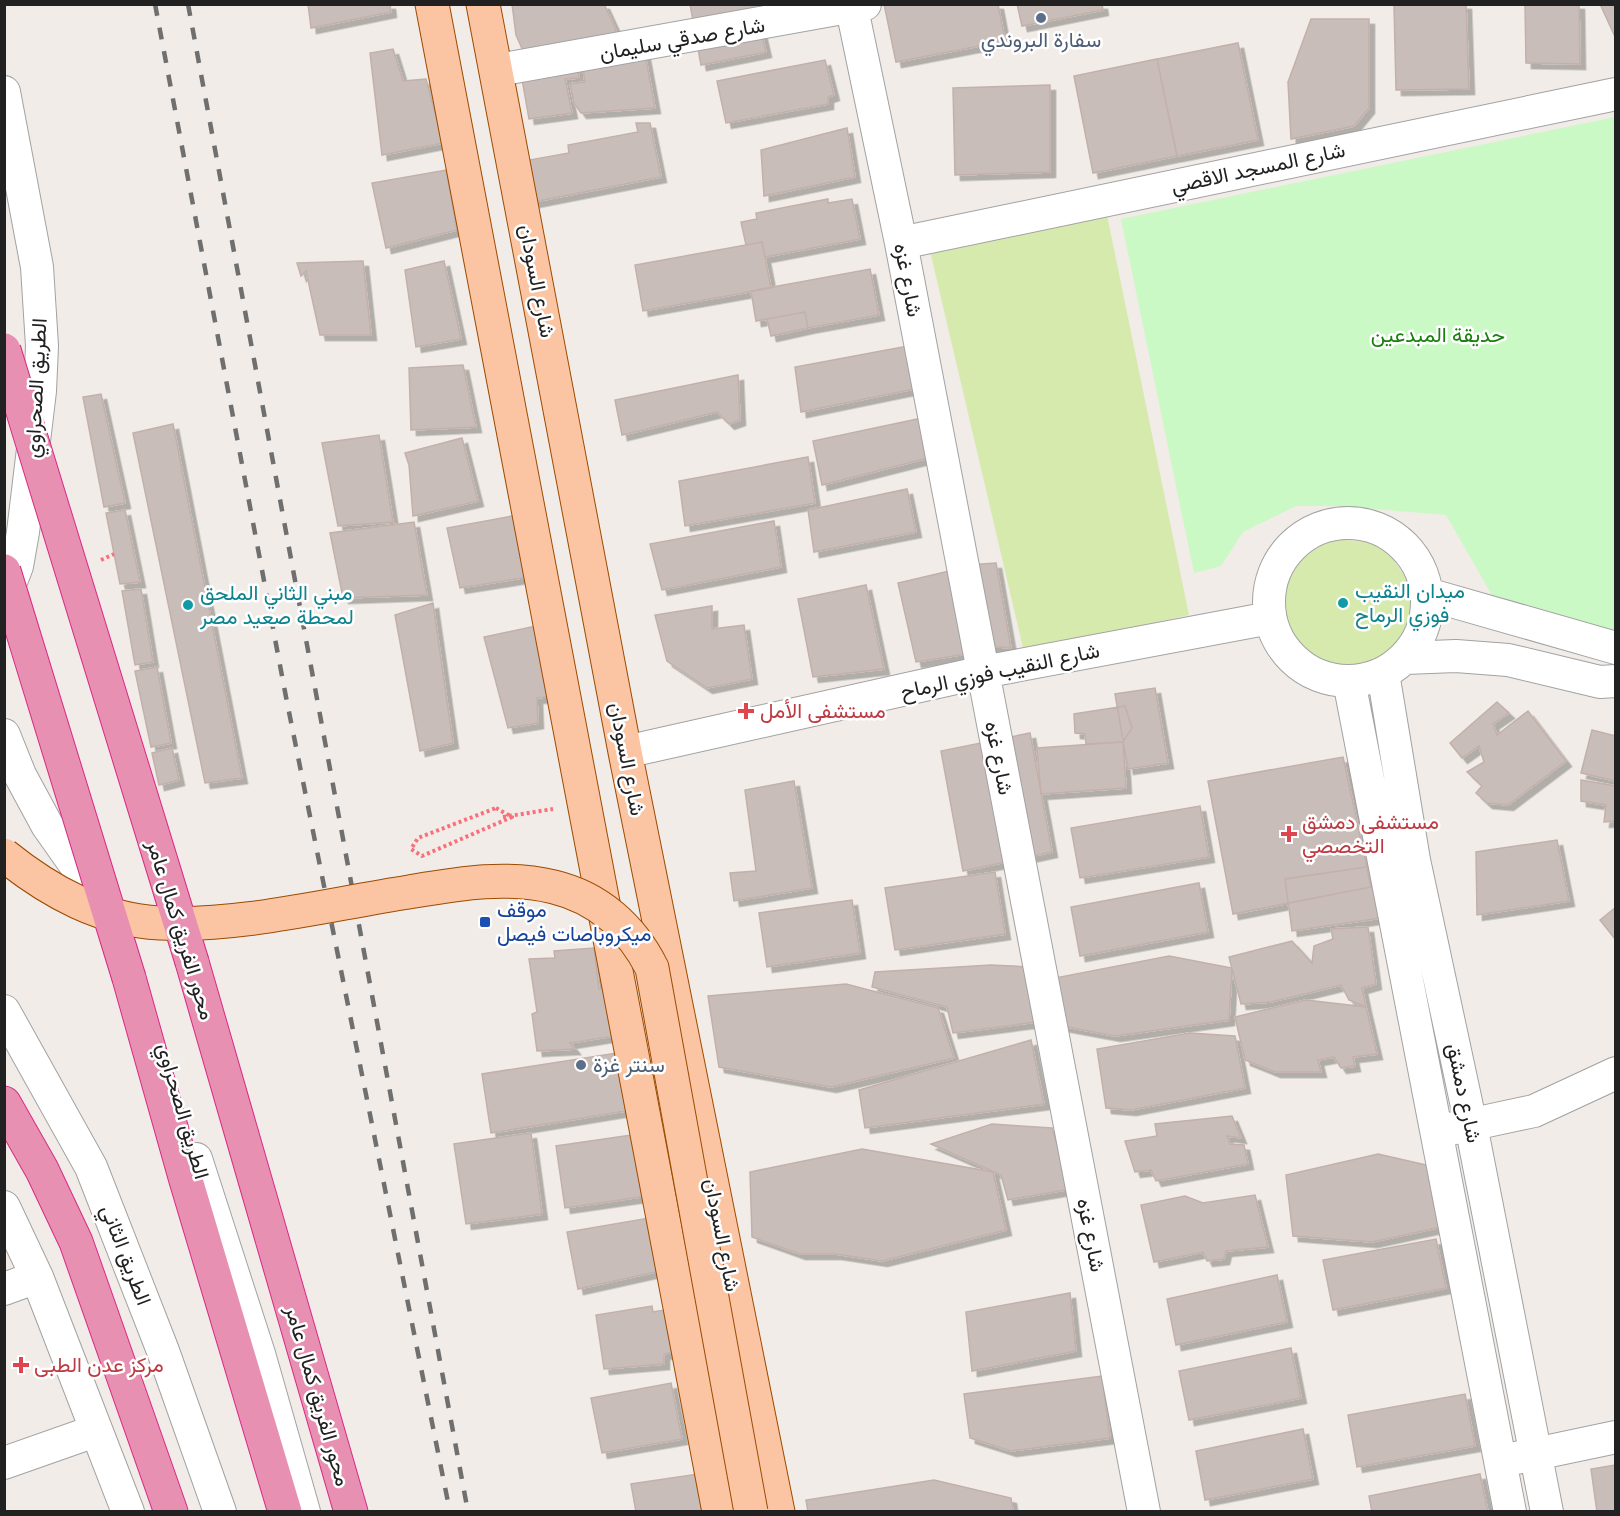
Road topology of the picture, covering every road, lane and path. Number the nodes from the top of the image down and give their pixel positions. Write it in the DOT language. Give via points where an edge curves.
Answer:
graph roads {
  1 [pos="432,4"];
  2 [pos="483,4"];
  3 [pos="856,6"];
  4 [pos="498,70"];
  5 [pos="1616,94"];
  6 [pos="5,99"];
  7 [pos="901,243"];
  8 [pos="4,350"];
  9 [pos="4,571"];
  10 [pos="1427,594"];
  11 [pos="4,600"];
  12 [pos="1270,618"];
  13 [pos="1616,648"];
  14 [pos="1394,666"];
  15 [pos="983,672"];
  16 [pos="1349,681"];
  17 [pos="1616,681"];
  18 [pos="4,735"];
  19 [pos="626,753"];
  20 [pos="584,802"];
  21 [pos="503,818"];
  22 [pos="512,818"];
  23 [pos="4,855"];
  24 [pos="4,1011"];
  25 [pos="1616,1073"];
  26 [pos="4,1103"];
  27 [pos="1471,1125"];
  28 [pos="1437,1132"];
  29 [pos="4,1207"];
  30 [pos="38,1277"];
  31 [pos="4,1289"];
  32 [pos="95,1431"];
  33 [pos="1616,1437"];
  34 [pos="1536,1454"];
  35 [pos="1501,1461"];
  36 [pos="4,1463"];
  37 [pos="128,1512"];
  38 [pos="171,1512"];
  39 [pos="220,1512"];
  40 [pos="285,1512"];
  41 [pos="304,1512"];
  42 [pos="351,1512"];
  43 [pos="719,1512"];
  44 [pos="751,1512"];
  45 [pos="778,1512"];
  46 [pos="1144,1512"];
  47 [pos="1510,1512"];
  48 [pos="1547,1512"];
  1 -- 20 [label="main road"];
  2 -- 4 [label="main road, شارع السودان"];
  3 -- 4 [label="street, شارع صدقي سليمان"];
  3 -- 7 [label="street, شارع غزه"];
  4 -- 19 [label="main road, شارع السودان"];
  5 -- 7 [label="street, شارع المسجد الاقصي"];
  6 -- 11 [label="street, الطريق الصحراوي" via="37,267 42,346 23,532 17,566"];
  7 -- 15 [label="street, شارع غزه"];
  8 -- 42 [label="highway, محور الفريق كمال عامر, bridge" via="192,962"];
  9 -- 40 [label="highway, bridge"];
  10 -- 12 [label="street" via="1421,569 1393,537 1362,523 1336,523 1311,531 1291,546 1276,568 1269,592"];
  10 -- 13 [label="street"];
  10 -- 14 [label="street" via="1426,617 1419,639"];
  12 -- 15 [label="street, شارع النقيب فوزي الرماح"];
  12 -- 16 [label="street" via="1285,651 1313,673"];
  14 -- 16 [label="street"];
  14 -- 17 [label="street" via="1456,656 1508,660 1600,682"];
  14 -- 27 [label="street, شارع دمشق" via="1414,860"];
  15 -- 19 [label="street, شارع النقيب فوزي الرماح"];
  15 -- 46 [label="street, شارع غزه"];
  16 -- 28 [label="street, شارع دمشق"];
  18 -- 41 [label="street, الطريق الصحراوي" via="47,825 95,891 141,975"];
  19 -- 45 [label="main road, شارع السودان"];
  20 -- 22 [label="path"];
  20 -- 43 [label="main road"];
  21 -- 22 [label="path"];
  22 -- 22 [label="path" via="422,856 411,849 418,838 496,808"];
  23 -- 44 [label="main road, bridge" via="77,904 160,923 261,915 469,882 515,881 554,887 617,918 640,944 652,968"];
  24 -- 39 [label="street, الطريق الثاني" via="91,1167"];
  25 -- 27 [label="street" via="1534,1111"];
  26 -- 38 [label="highway" via="76,1242"];
  27 -- 28 [label="street"];
  27 -- 34 [label="street, شارع دمشق"];
  28 -- 35 [label="street, شارع دمشق"];
  29 -- 30 [label="street"];
  30 -- 31 [label="street"];
  30 -- 32 [label="street"];
  32 -- 36 [label="street"];
  32 -- 37 [label="street"];
  33 -- 34 [label="street"];
  34 -- 35 [label="street"];
  34 -- 48 [label="street, شارع دمشق"];
  35 -- 47 [label="street, شارع دمشق"];
}
